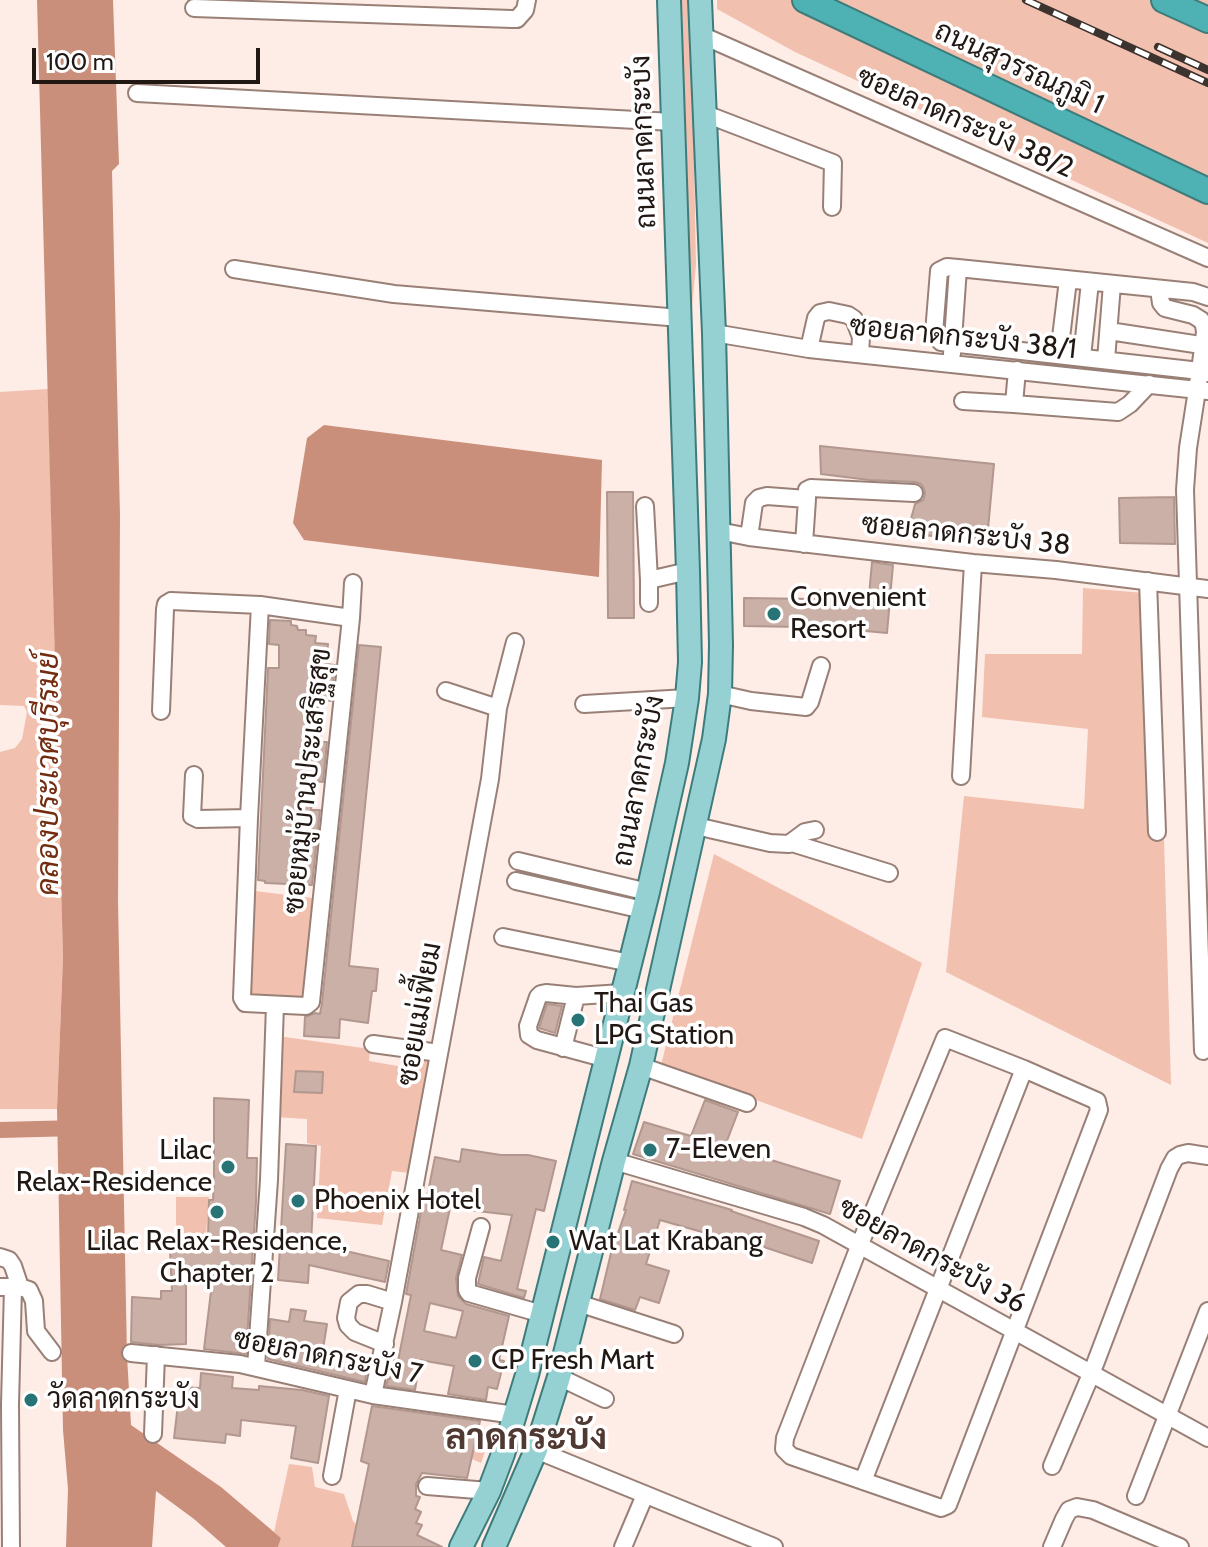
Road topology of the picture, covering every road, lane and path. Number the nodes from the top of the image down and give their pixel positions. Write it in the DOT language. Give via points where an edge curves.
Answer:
graph roads {
  1 [pos="527,0"];
  2 [pos="700,0"];
  3 [pos="805,0"];
  4 [pos="1164,0"];
  5 [pos="666,2"];
  6 [pos="194,8"];
  7 [pos="1208,20"];
  8 [pos="701,35"];
  9 [pos="137,93"];
  10 [pos="703,113"];
  11 [pos="673,122"];
  12 [pos="1208,191"];
  13 [pos="832,207"];
  14 [pos="1208,258"];
  15 [pos="234,269"];
  16 [pos="1068,280"];
  17 [pos="1090,282"];
  18 [pos="1112,284"];
  19 [pos="1159,289"];
  20 [pos="1208,297"];
  21 [pos="680,318"];
  22 [pos="1109,331"];
  23 [pos="714,333"];
  24 [pos="953,344"];
  25 [pos="1206,345"];
  26 [pos="809,349"];
  27 [pos="860,354"];
  28 [pos="1059,354"];
  29 [pos="1082,357"];
  30 [pos="1106,360"];
  31 [pos="951,363"];
  32 [pos="1017,370"];
  33 [pos="1204,372"];
  34 [pos="1149,384"];
  35 [pos="1203,390"];
  36 [pos="963,401"];
  37 [pos="1014,404"];
  38 [pos="716,468"];
  39 [pos="684,471"];
  40 [pos="914,493"];
  41 [pos="807,499"];
  42 [pos="645,506"];
  43 [pos="719,531"];
  44 [pos="749,537"];
  45 [pos="804,544"];
  46 [pos="973,563"];
  47 [pos="688,571"];
  48 [pos="649,580"];
  49 [pos="1148,581"];
  50 [pos="353,583"];
  51 [pos="1187,586"];
  52 [pos="1208,589"];
  53 [pos="649,603"];
  54 [pos="260,605"];
  55 [pos="351,618"];
  56 [pos="515,642"];
  57 [pos="821,666"];
  58 [pos="446,691"];
  59 [pos="720,694"];
  60 [pos="687,698"];
  61 [pos="584,704"];
  62 [pos="498,708"];
  63 [pos="161,711"];
  64 [pos="194,775"];
  65 [pos="961,776"];
  66 [pos="249,818"];
  67 [pos="696,826"];
  68 [pos="815,830"];
  69 [pos="1157,832"];
  70 [pos="792,843"];
  71 [pos="518,861"];
  72 [pos="889,873"];
  73 [pos="516,881"];
  74 [pos="646,901"];
  75 [pos="503,937"];
  76 [pos="630,963"];
  77 [pos="622,993"];
  78 [pos="576,996"];
  79 [pos="275,1005"];
  80 [pos="373,1044"];
  81 [pos="563,1048"];
  82 [pos="1203,1051"];
  83 [pos="439,1053"];
  84 [pos="607,1059"];
  85 [pos="641,1066"];
  86 [pos="1024,1069"];
  87 [pos="747,1103"];
  88 [pos="583,1150"];
  89 [pos="1208,1156"];
  90 [pos="614,1161"];
  91 [pos="481,1227"];
  92 [pos="860,1244"];
  93 [pos="0,1257"];
  94 [pos="11,1287"];
  95 [pos="938,1288"];
  96 [pos="393,1302"];
  97 [pos="578,1303"];
  98 [pos="1208,1311"];
  99 [pos="542,1314"];
  100 [pos="6,1315"];
  101 [pos="1014,1330"];
  102 [pos="674,1334"];
  103 [pos="385,1344"];
  104 [pos="52,1352"];
  105 [pos="131,1353"];
  106 [pos="156,1355"];
  107 [pos="256,1367"];
  108 [pos="1092,1372"];
  109 [pos="559,1377"];
  110 [pos="348,1389"];
  111 [pos="373,1395"];
  112 [pos="605,1399"];
  113 [pos="5,1404"];
  114 [pos="1167,1414"];
  115 [pos="515,1415"];
  116 [pos="153,1434"];
  117 [pos="1208,1438"];
  118 [pos="536,1450"];
  119 [pos="1052,1466"];
  120 [pos="332,1476"];
  121 [pos="863,1481"];
  122 [pos="427,1486"];
  123 [pos="489,1491"];
  124 [pos="645,1495"];
  125 [pos="1136,1496"];
  126 [pos="11,1547"];
  127 [pos="461,1547"];
  128 [pos="494,1547"];
  129 [pos="623,1547"];
  130 [pos="774,1547"];
  131 [pos="1052,1547"];
  132 [pos="1180,1547"];
  1 -- 6 [label="street" via="517,19"];
  2 -- 8 [label="main road"];
  3 -- 12 [label="highway, ถนนสุวรรณภูมิ 1"];
  4 -- 7 [label="highway"];
  5 -- 11 [label="main road, ถนนลาดกระบัง"];
  8 -- 10 [label="main road"];
  8 -- 14 [label="street, ซอยลาดกระบัง 38/2"];
  9 -- 11 [label="street"];
  10 -- 13 [label="street" via="833,163"];
  10 -- 23 [label="main road"];
  11 -- 21 [label="main road, ถนนลาดกระบัง"];
  15 -- 21 [label="street" via="394,294"];
  16 -- 17 [label="street"];
  16 -- 24 [label="street" via="947,267 939,271 934,333 941,342"];
  16 -- 28 [label="street"];
  17 -- 18 [label="street"];
  17 -- 29 [label="street"];
  18 -- 19 [label="street"];
  18 -- 22 [label="street"];
  19 -- 20 [label="street"];
  19 -- 25 [label="street" via="1165,308 1201,320"];
  21 -- 39 [label="main road, ถนนลาดกระบัง"];
  22 -- 25 [label="street"];
  22 -- 30 [label="street"];
  23 -- 26 [label="street, ซอยลาดกระบัง 38/1"];
  23 -- 38 [label="main road"];
  24 -- 28 [label="street"];
  24 -- 31 [label="street"];
  25 -- 33 [label="street"];
  26 -- 27 [label="street, ซอยลาดกระบัง 38/1"];
  26 -- 27 [label="street" via="816,318 829,311 854,319"];
  27 -- 31 [label="street, ซอยลาดกระบัง 38/1"];
  28 -- 29 [label="street"];
  29 -- 30 [label="street"];
  30 -- 33 [label="street"];
  31 -- 32 [label="street, ซอยลาดกระบัง 38/1"];
  32 -- 34 [label="street, ซอยลาดกระบัง 38/1"];
  32 -- 37 [label="street"];
  33 -- 35 [label="street"];
  34 -- 35 [label="street, ซอยลาดกระบัง 38/1"];
  34 -- 37 [label="street" via="1118,412"];
  35 -- 51 [label="street" via="1193,410 1186,476"];
  36 -- 37 [label="street"];
  38 -- 39 [label="main road"];
  38 -- 43 [label="main road"];
  39 -- 47 [label="main road, ถนนลาดกระบัง"];
  40 -- 41 [label="street" via="811,488"];
  41 -- 44 [label="street" via="759,498"];
  41 -- 45 [label="street"];
  42 -- 48 [label="street"];
  43 -- 44 [label="street, ซอยลาดกระบัง 38"];
  43 -- 59 [label="main road"];
  44 -- 45 [label="street, ซอยลาดกระบัง 38"];
  45 -- 46 [label="street, ซอยลาดกระบัง 38"];
  46 -- 49 [label="street, ซอยลาดกระบัง 38"];
  46 -- 65 [label="street"];
  47 -- 48 [label="street"];
  47 -- 60 [label="main road, ถนนลาดกระบัง"];
  48 -- 53 [label="street"];
  49 -- 51 [label="street, ซอยลาดกระบัง 38"];
  49 -- 69 [label="street"];
  50 -- 55 [label="street"];
  51 -- 52 [label="street, ซอยลาดกระบัง 38"];
  51 -- 82 [label="street"];
  54 -- 55 [label="street, ซอยหมู่บ้านประเสริฐสุข"];
  54 -- 63 [label="street, ซอยหมู่บ้านประเสริฐสุข" via="166,604"];
  54 -- 66 [label="street, ซอยหมู่บ้านประเสริฐสุข"];
  55 -- 79 [label="street, ซอยหมู่บ้านประเสริฐสุข" via="311,1002"];
  56 -- 62 [label="street, ซอยแม่เฟี้ยม"];
  57 -- 59 [label="street" via="806,707"];
  58 -- 62 [label="street"];
  59 -- 67 [label="main road"];
  60 -- 61 [label="street"];
  60 -- 74 [label="main road, ถนนลาดกระบัง"];
  62 -- 83 [label="street, ซอยแม่เฟี้ยม" via="490,779"];
  64 -- 66 [label="street" via="192,816"];
  66 -- 79 [label="street, ซอยหมู่บ้านประเสริฐสุข" via="242,998 245,1003"];
  67 -- 70 [label="street"];
  67 -- 85 [label="main road"];
  68 -- 70 [label="street"];
  70 -- 72 [label="street"];
  71 -- 74 [label="street"];
  73 -- 74 [label="street"];
  74 -- 76 [label="main road, ถนนลาดกระบัง"];
  75 -- 76 [label="street"];
  76 -- 77 [label="main road, ถนนลาดกระบัง"];
  77 -- 78 [label="street"];
  77 -- 84 [label="main road, ถนนลาดกระบัง"];
  78 -- 81 [label="street"];
  78 -- 81 [label="street" via="541,994 528,1026 529,1035"];
  79 -- 107 [label="street"];
  80 -- 83 [label="street"];
  81 -- 84 [label="street"];
  83 -- 96 [label="street, ซอยแม่เฟี้ยม"];
  84 -- 88 [label="main road, ถนนลาดกระบัง"];
  85 -- 87 [label="street"];
  85 -- 90 [label="main road"];
  86 -- 92 [label="street" via="945,1038"];
  86 -- 95 [label="street"];
  86 -- 101 [label="street" via="1097,1101 1099,1110"];
  88 -- 90 [label="main road"];
  88 -- 99 [label="main road, ถนนลาดกระบัง"];
  89 -- 108 [label="street" via="1180,1155 1169,1169"];
  90 -- 92 [label="street, ซอยลาดกระบัง 36" via="804,1217"];
  90 -- 97 [label="main road"];
  91 -- 99 [label="street" via="467,1278 469,1293"];
  92 -- 95 [label="street, ซอยลาดกระบัง 36"];
  92 -- 121 [label="street" via="784,1449"];
  93 -- 94 [label="street" via="13,1266"];
  94 -- 100 [label="street"];
  94 -- 104 [label="street" via="29,1290 36,1331"];
  95 -- 101 [label="street, ซอยลาดกระบัง 36"];
  95 -- 121 [label="street"];
  96 -- 103 [label="street, ซอยแม่เฟี้ยม"];
  96 -- 103 [label="street" via="359,1294 349,1302 348,1325"];
  97 -- 102 [label="street"];
  97 -- 109 [label="main road"];
  98 -- 114 [label="street"];
  99 -- 115 [label="main road, ถนนลาดกระบัง"];
  100 -- 113 [label="street"];
  101 -- 108 [label="street, ซอยลาดกระบัง 36"];
  101 -- 121 [label="street" via="948,1505 933,1507"];
  103 -- 111 [label="street, ซอยแม่เฟี้ยม"];
  105 -- 106 [label="street, ซอยลาดกระบัง 7"];
  106 -- 107 [label="street, ซอยลาดกระบัง 7"];
  106 -- 116 [label="street"];
  107 -- 110 [label="street, ซอยลาดกระบัง 7"];
  108 -- 114 [label="street, ซอยลาดกระบัง 36"];
  108 -- 119 [label="street"];
  109 -- 112 [label="street"];
  109 -- 118 [label="main road"];
  110 -- 111 [label="street, ซอยลาดกระบัง 7"];
  110 -- 120 [label="street"];
  111 -- 115 [label="street, ซอยลาดกระบัง 7"];
  113 -- 126 [label="street"];
  114 -- 117 [label="street, ซอยลาดกระบัง 36"];
  114 -- 125 [label="street"];
  115 -- 123 [label="main road, ถนนลาดกระบัง"];
  118 -- 124 [label="street"];
  118 -- 128 [label="main road"];
  122 -- 123 [label="street"];
  123 -- 127 [label="main road, ถนนลาดกระบัง"];
  124 -- 129 [label="street"];
  124 -- 130 [label="street"];
  131 -- 132 [label="street" via="1069,1510 1077,1507"];
}
